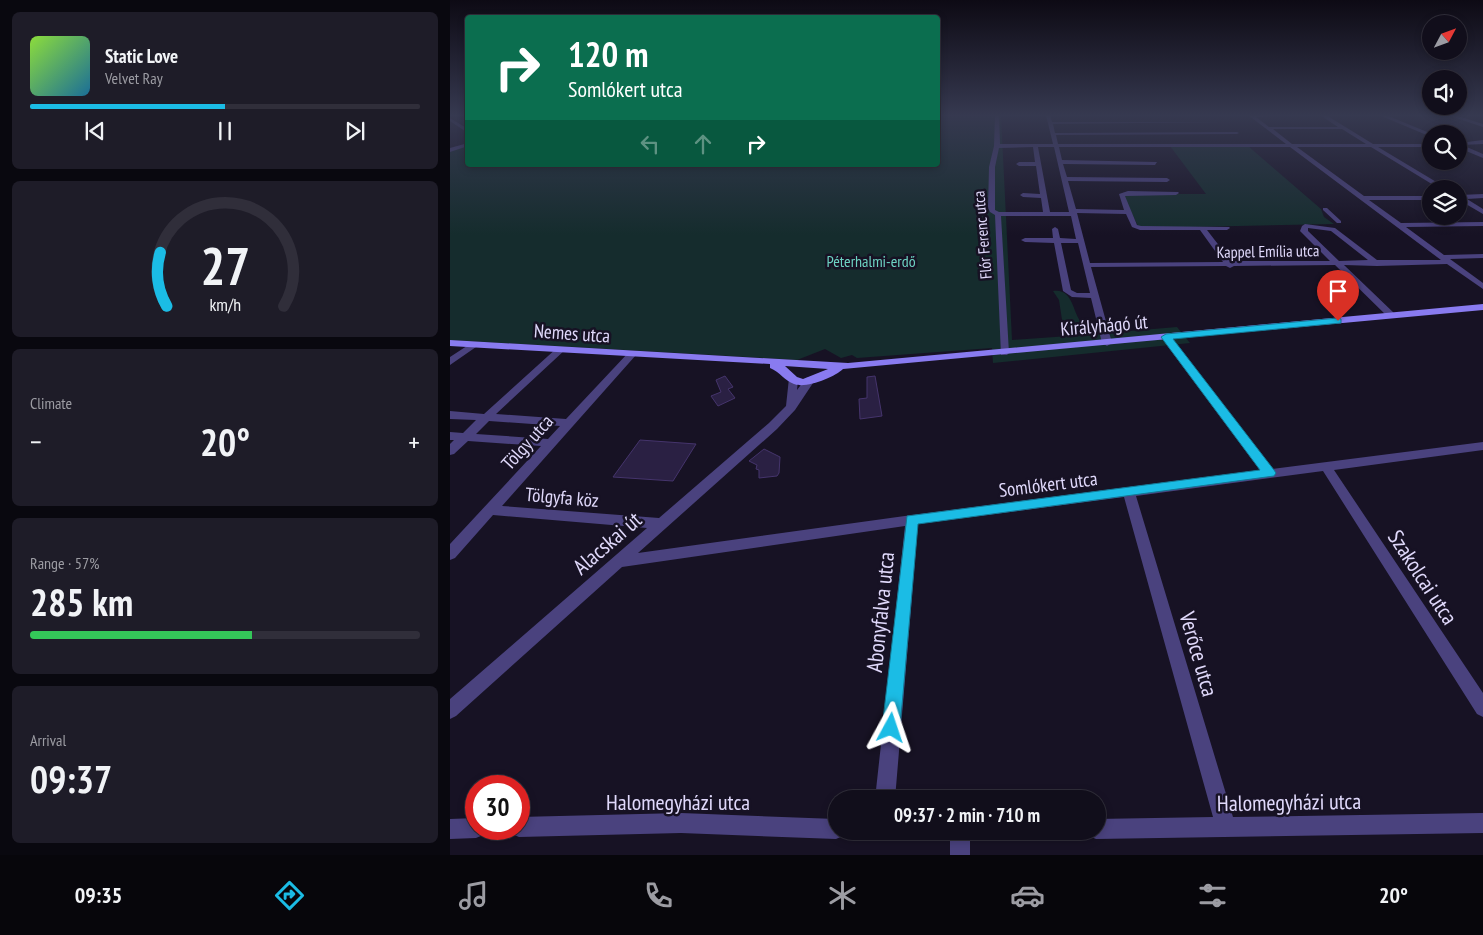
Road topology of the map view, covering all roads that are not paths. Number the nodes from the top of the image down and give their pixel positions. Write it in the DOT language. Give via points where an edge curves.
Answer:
graph roads {
  1 [pos="995,155"];
  2 [pos="1037,155"];
  3 [pos="1058,155"];
  4 [pos="1117,155"];
  5 [pos="1149,155"];
  6 [pos="1186,155"];
  7 [pos="1304,155"];
  8 [pos="1388,155"];
  9 [pos="1153,160"];
  10 [pos="1060,162"];
  11 [pos="1018,164"];
  12 [pos="1038,164"];
  13 [pos="1064,179"];
  14 [pos="1430,180"];
  15 [pos="1023,195"];
  16 [pos="1044,196"];
  17 [pos="1483,196"];
  18 [pos="1467,197"];
  19 [pos="1363,198"];
  20 [pos="1422,198"];
  21 [pos="1467,203"];
  22 [pos="1325,210"];
  23 [pos="1128,212"];
  24 [pos="1483,212"];
  25 [pos="1073,213"];
  26 [pos="998,214"];
  27 [pos="1047,214"];
  28 [pos="1339,222"];
  29 [pos="1483,224"];
  30 [pos="1399,225"];
  31 [pos="1227,228"];
  32 [pos="1054,229"];
  33 [pos="1203,229"];
  34 [pos="1026,240"];
  35 [pos="1057,240"];
  36 [pos="1080,241"];
  37 [pos="1442,256"];
  38 [pos="1483,256"];
  39 [pos="1450,262"];
  40 [pos="1336,263"];
  41 [pos="1377,264"];
  42 [pos="1086,265"];
  43 [pos="1230,266"];
  44 [pos="1483,286"];
  45 [pos="1094,296"];
  46 [pos="1483,307"];
  47 [pos="1392,316"];
  48 [pos="1166,337"];
  49 [pos="450,343"];
  50 [pos="1106,343"];
  51 [pos="473,344"];
  52 [pos="561,349"];
  53 [pos="1004,353"];
  54 [pos="631,355"];
  55 [pos="692,358"];
  56 [pos="450,362"];
  57 [pos="812,371"];
  58 [pos="792,377"];
  59 [pos="791,407"];
  60 [pos="450,415"];
  61 [pos="487,417"];
  62 [pos="569,423"];
  63 [pos="450,436"];
  64 [pos="465,438"];
  65 [pos="551,443"];
  66 [pos="1483,446"];
  67 [pos="450,452"];
  68 [pos="1327,468"];
  69 [pos="1269,473"];
  70 [pos="1129,493"];
  71 [pos="490,510"];
  72 [pos="912,520"];
  73 [pos="661,524"];
  74 [pos="450,554"];
  75 [pos="617,562"];
  76 [pos="1483,708"];
  77 [pos="450,710"];
  78 [pos="886,790"];
  79 [pos="1483,823"];
  80 [pos="530,827"];
  81 [pos="1226,827"];
  82 [pos="465,828"];
  83 [pos="450,829"];
  84 [pos="828,829"];
  85 [pos="1106,829"];
  86 [pos="960,840"];
  87 [pos="960,855"];
  1 -- 26 [label="street, Flór Ferenc utca" via="992,211"];
  2 -- 12 [label="street"];
  3 -- 10 [label="street"];
  4 -- 9 [label="street"];
  5 -- 9 [label="street"];
  6 -- 9 [label="street"];
  7 -- 19 [label="street"];
  8 -- 14 [label="street"];
  9 -- 10 [label="street"];
  9 -- 13 [label="street"];
  9 -- 23 [label="street" via="1176,193 1122,194"];
  10 -- 13 [label="street"];
  11 -- 12 [label="street"];
  12 -- 16 [label="street"];
  13 -- 25 [label="street"];
  15 -- 16 [label="street"];
  16 -- 27 [label="street"];
  17 -- 18 [label="street"];
  19 -- 20 [label="street"];
  19 -- 30 [label="street"];
  21 -- 24 [label="street"];
  22 -- 28 [label="street"];
  23 -- 25 [label="street"];
  23 -- 33 [label="street" via="1134,226 1140,228"];
  25 -- 27 [label="street"];
  25 -- 36 [label="street"];
  26 -- 27 [label="street"];
  26 -- 53 [label="street, Flór Ferenc utca"];
  29 -- 30 [label="street"];
  30 -- 37 [label="street"];
  31 -- 33 [label="street"];
  32 -- 35 [label="street"];
  33 -- 43 [label="street"];
  34 -- 35 [label="street"];
  35 -- 36 [label="street"];
  35 -- 45 [label="street" via="1067,291"];
  36 -- 42 [label="street"];
  37 -- 38 [label="street"];
  37 -- 39 [label="street"];
  39 -- 41 [label="street, Kappel Emília utca"];
  39 -- 44 [label="street"];
  40 -- 41 [label="street, Kappel Emília utca"];
  40 -- 41 [label="street" via="1304,231 1305,226 1333,229"];
  40 -- 43 [label="street, Kappel Emília utca"];
  40 -- 47 [label="street"];
  42 -- 43 [label="street, Kappel Emília utca"];
  42 -- 45 [label="street"];
  45 -- 50 [label="street"];
  46 -- 47 [label="street, Királyhágó út"];
  47 -- 48 [label="street, Királyhágó út"];
  48 -- 50 [label="street, Királyhágó út"];
  48 -- 69 [label="street"];
  49 -- 51 [label="street, Nemes utca"];
  50 -- 53 [label="street, Királyhágó út"];
  51 -- 52 [label="street, Nemes utca"];
  51 -- 56 [label="street"];
  52 -- 54 [label="street, Nemes utca"];
  52 -- 61 [label="street"];
  53 -- 57 [label="street, Királyhágó út"];
  54 -- 55 [label="street, Nemes utca"];
  54 -- 62 [label="street, Tölgy utca"];
  55 -- 57 [label="street, Nemes utca"];
  55 -- 58 [label="street, Nemes utca" via="768,365 780,368"];
  57 -- 58 [label="street" via="800,382"];
  57 -- 58 [label="street" via="796,367"];
  57 -- 59 [label="street, Alacskai út"];
  58 -- 59 [label="street"];
  59 -- 73 [label="street, Alacskai út"];
  60 -- 61 [label="street"];
  61 -- 62 [label="street"];
  61 -- 64 [label="street"];
  62 -- 65 [label="street, Tölgy utca"];
  63 -- 64 [label="street"];
  64 -- 65 [label="street"];
  64 -- 67 [label="street"];
  65 -- 71 [label="street, Tölgy utca"];
  66 -- 68 [label="street, Somlókert utca"];
  68 -- 69 [label="street, Somlókert utca"];
  68 -- 76 [label="street, Szakolcai utca"];
  69 -- 70 [label="street, Somlókert utca"];
  70 -- 72 [label="street, Somlókert utca"];
  70 -- 81 [label="street, Verőce utca"];
  71 -- 73 [label="street, Tölgyfa köz"];
  71 -- 74 [label="street, Tölgy utca"];
  72 -- 75 [label="street, Somlókert utca"];
  72 -- 78 [label="street, Abonyfalva utca"];
  73 -- 75 [label="street, Alacskai út"];
  75 -- 77 [label="street, Alacskai út"];
  79 -- 81 [label="street, Halomegyházi utca"];
  80 -- 84 [label="street, Halomegyházi utca" via="681,823"];
  81 -- 85 [label="street, Halomegyházi utca"];
  82 -- 83 [label="street"];
  86 -- 87 [label="street"];
}
